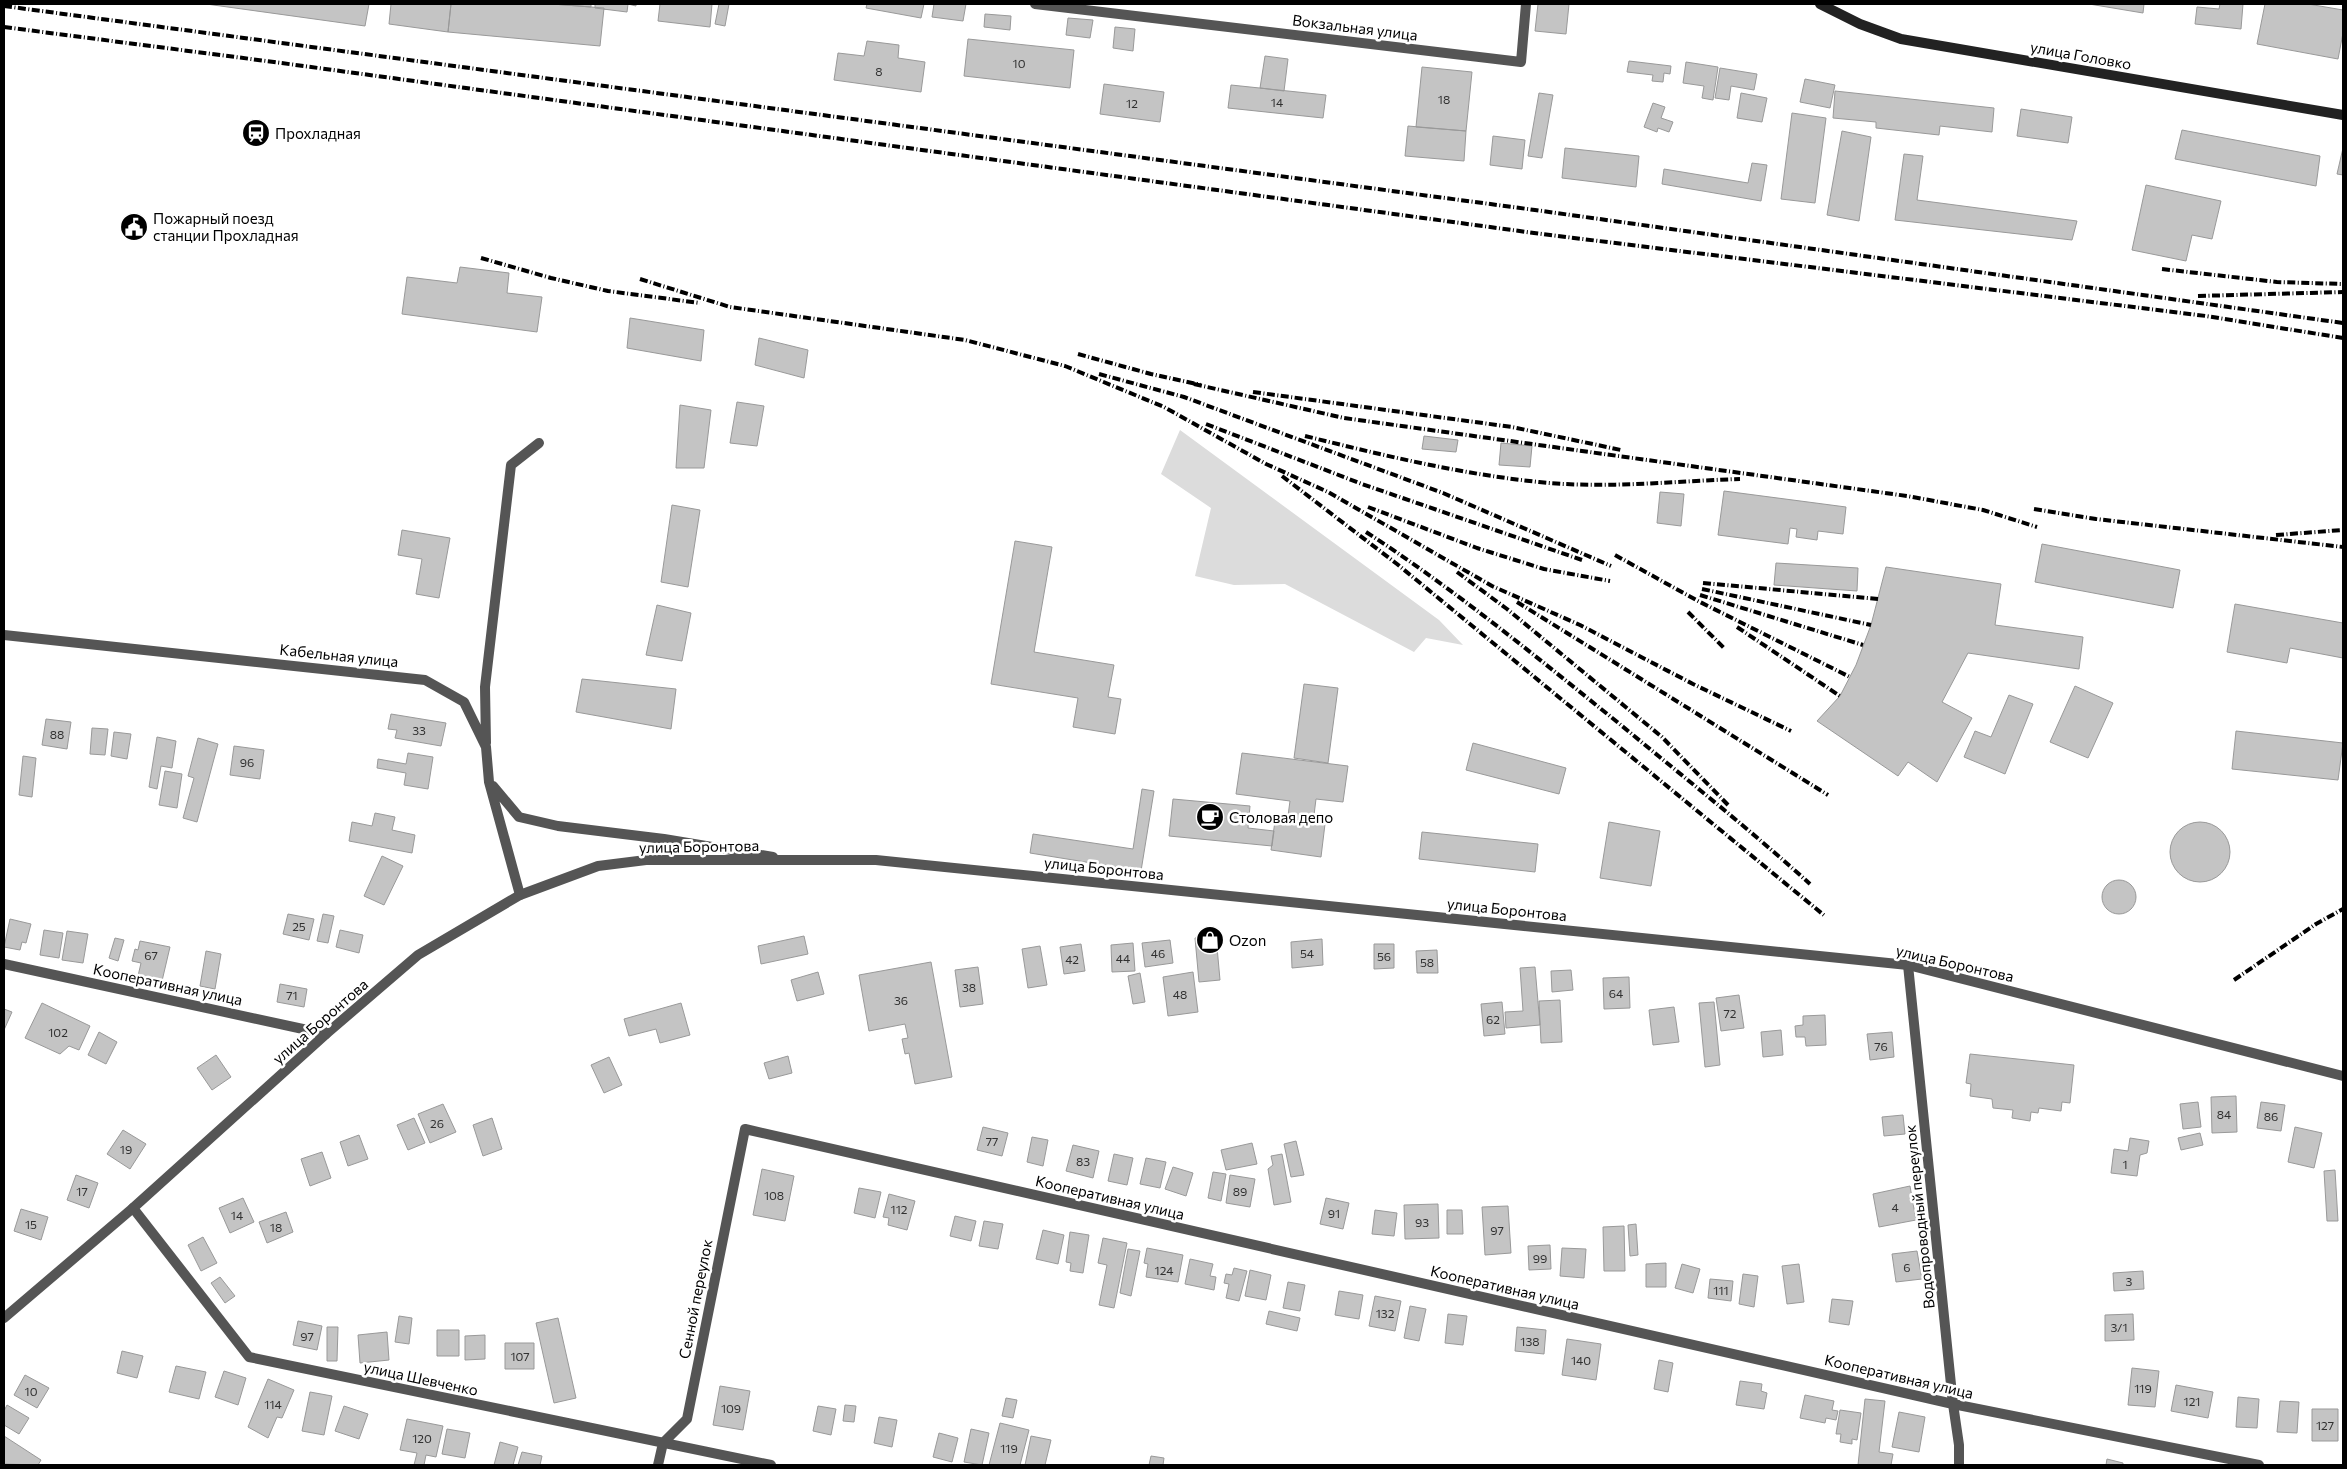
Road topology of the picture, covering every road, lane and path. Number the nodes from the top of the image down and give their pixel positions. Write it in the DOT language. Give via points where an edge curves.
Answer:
graph roads {
  1 [pos="1035,4"];
  2 [pos="1526,4"];
  3 [pos="1820,4"];
  4 [pos="2343,115"];
  5 [pos="539,443"];
  6 [pos="4,636"];
  7 [pos="486,747"];
  8 [pos="489,782"];
  9 [pos="796,861"];
  10 [pos="520,895"];
  11 [pos="4,964"];
  12 [pos="1908,965"];
  13 [pos="326,1034"];
  14 [pos="2343,1076"];
  15 [pos="745,1129"];
  16 [pos="133,1208"];
  17 [pos="5,1315"];
  18 [pos="1953,1404"];
  19 [pos="663,1443"];
  20 [pos="658,1465"];
  21 [pos="771,1465"];
  22 [pos="1959,1465"];
  23 [pos="2259,1465"];
  1 -- 2 [label="street, Вокзальная улица" via="1521,62"];
  3 -- 4 [label="main road, улица Головко" via="1901,39"];
  5 -- 7 [label="street" via="511,465 485,687"];
  6 -- 7 [label="street, Кабельная улица" via="425,680 464,702"];
  7 -- 8 [label="street, Кабельная улица"];
  8 -- 9 [label="street" via="519,817 558,826 664,839"];
  8 -- 10 [label="street, Кабельная улица"];
  9 -- 10 [label="street, улица Боронтова" via="654,860 598,866"];
  9 -- 12 [label="street, улица Боронтова" via="876,860"];
  10 -- 13 [label="street, улица Боронтова" via="418,955"];
  11 -- 13 [label="street, Кооперативная улица"];
  12 -- 14 [label="street, улица Боронтова"];
  12 -- 18 [label="street, Водопроводный переулок"];
  13 -- 16 [label="street, улица Боронтова"];
  15 -- 18 [label="street, Кооперативная улица"];
  15 -- 19 [label="street, Сенной переулок" via="686,1419"];
  16 -- 17 [label="street, улица Боронтова"];
  16 -- 19 [label="street, улица Шевченко" via="249,1357"];
  18 -- 22 [label="street, Водопроводный переулок"];
  18 -- 23 [label="street, Кооперативная улица"];
  19 -- 20 [label="street"];
  19 -- 21 [label="street, улица Шевченко"];
}
